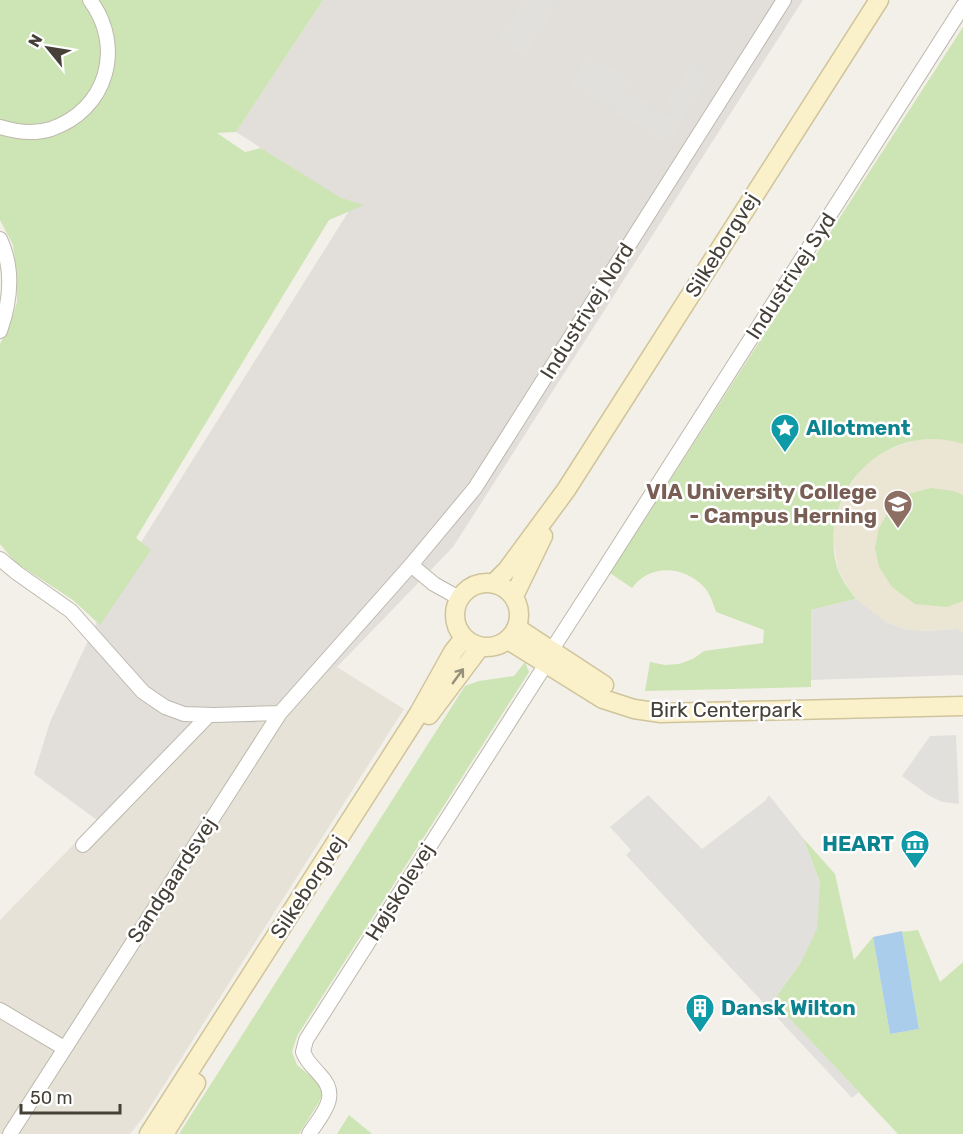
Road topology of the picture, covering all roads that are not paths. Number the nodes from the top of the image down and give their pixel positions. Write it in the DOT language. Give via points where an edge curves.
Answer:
graph roads {
  1 [pos="90,0"];
  2 [pos="784,0"];
  3 [pos="879,0"];
  4 [pos="963,6"];
  5 [pos="0,127"];
  6 [pos="1,243"];
  7 [pos="0,330"];
  8 [pos="566,490"];
  9 [pos="0,559"];
  10 [pos="411,565"];
  11 [pos="494,583"];
  12 [pos="514,596"];
  13 [pos="459,598"];
  14 [pos="512,634"];
  15 [pos="464,638"];
  16 [pos="480,647"];
  17 [pos="549,658"];
  18 [pos="963,696"];
  19 [pos="963,706"];
  20 [pos="280,713"];
  21 [pos="209,715"];
  22 [pos="83,845"];
  23 [pos="0,1010"];
  24 [pos="64,1048"];
  25 [pos="10,1134"];
  26 [pos="149,1134"];
  27 [pos="164,1134"];
  28 [pos="309,1134"];
  1 -- 5 [label="street" via="107,35 108,60 102,83 89,104 71,120 49,129 25,132"];
  2 -- 10 [label="street, Industrivej Nord" via="475,488"];
  3 -- 8 [label="main road, Silkeborgvej"];
  4 -- 17 [label="street, Industrivej Syd"];
  6 -- 7 [label="street" via="9,266 10,288"];
  8 -- 11 [label="main road, Silkeborgvej"];
  8 -- 12 [label="main road, Silkeborgvej"];
  9 -- 21 [label="street" via="71,611 143,692 184,714"];
  10 -- 13 [label="street"];
  10 -- 20 [label="street, Sandgaardsvej"];
  11 -- 12 [label="main road"];
  11 -- 13 [label="main road" via="472,586"];
  12 -- 14 [label="main road" via="519,621"];
  13 -- 15 [label="main road" via="454,620"];
  14 -- 16 [label="main road" via="500,645"];
  14 -- 17 [label="main road, Birk Centerpark"];
  15 -- 16 [label="main road"];
  15 -- 26 [label="main road, Silkeborgvej"];
  27 -- 16 [label="main road, Silkeborgvej, one-way" via="427,718"];
  17 -- 18 [label="main road, Birk Centerpark" via="637,699 664,702"];
  17 -- 19 [label="main road, Birk Centerpark" via="603,699 661,713"];
  17 -- 28 [label="street, Højskolevej" via="306,1040 303,1052 308,1064 330,1090 328,1105"];
  20 -- 21 [label="street"];
  20 -- 24 [label="street, Sandgaardsvej"];
  21 -- 22 [label="street"];
  23 -- 24 [label="street"];
  24 -- 25 [label="street, Sandgaardsvej"];
}
